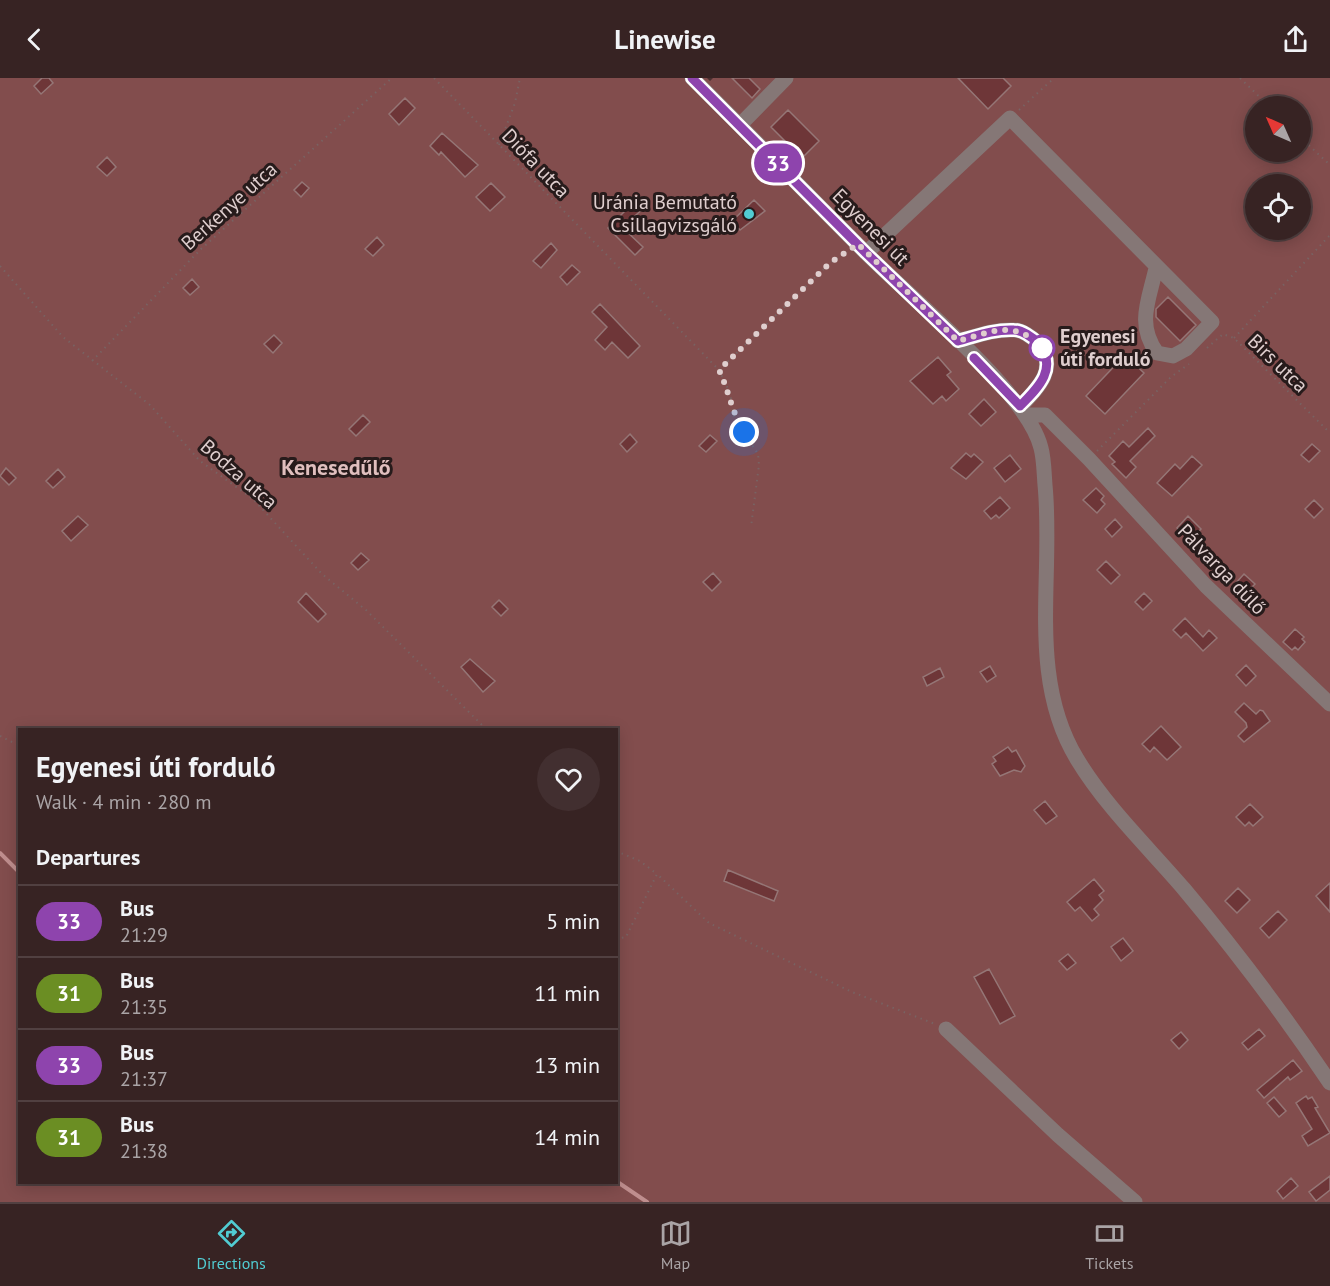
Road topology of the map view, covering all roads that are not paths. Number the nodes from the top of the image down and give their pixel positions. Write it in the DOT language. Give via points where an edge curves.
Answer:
graph roads {
  1 [pos="692,78"];
  2 [pos="786,78"];
  3 [pos="740,125"];
  4 [pos="862,249"];
  5 [pos="1156,267"];
  6 [pos="958,341"];
  7 [pos="1024,411"];
  8 [pos="1330,704"];
  9 [pos="946,1029"];
  10 [pos="1330,1083"];
  11 [pos="1135,1202"];
  1 -- 3 [label="street, Egyenesi út"];
  2 -- 3 [label="street"];
  3 -- 4 [label="street, Egyenesi út"];
  4 -- 5 [label="street" via="1010,118"];
  4 -- 6 [label="street, Egyenesi út"];
  5 -- 5 [label="street" via="1212,322 1186,349 1173,356 1157,352 1147,339 1143,324"];
  6 -- 7 [label="street, Egyenesi út"];
  6 -- 7 [label="street" via="999,330 1017,330 1033,338 1044,350 1048,368"];
  7 -- 8 [label="street, Pálvarga dűlő" via="1045,416 1206,586"];
  7 -- 10 [label="street" via="1041,447 1047,510 1047,669 1058,719 1077,759 1114,809 1232,946"];
  9 -- 11 [label="street" via="1058,1136"];
}
